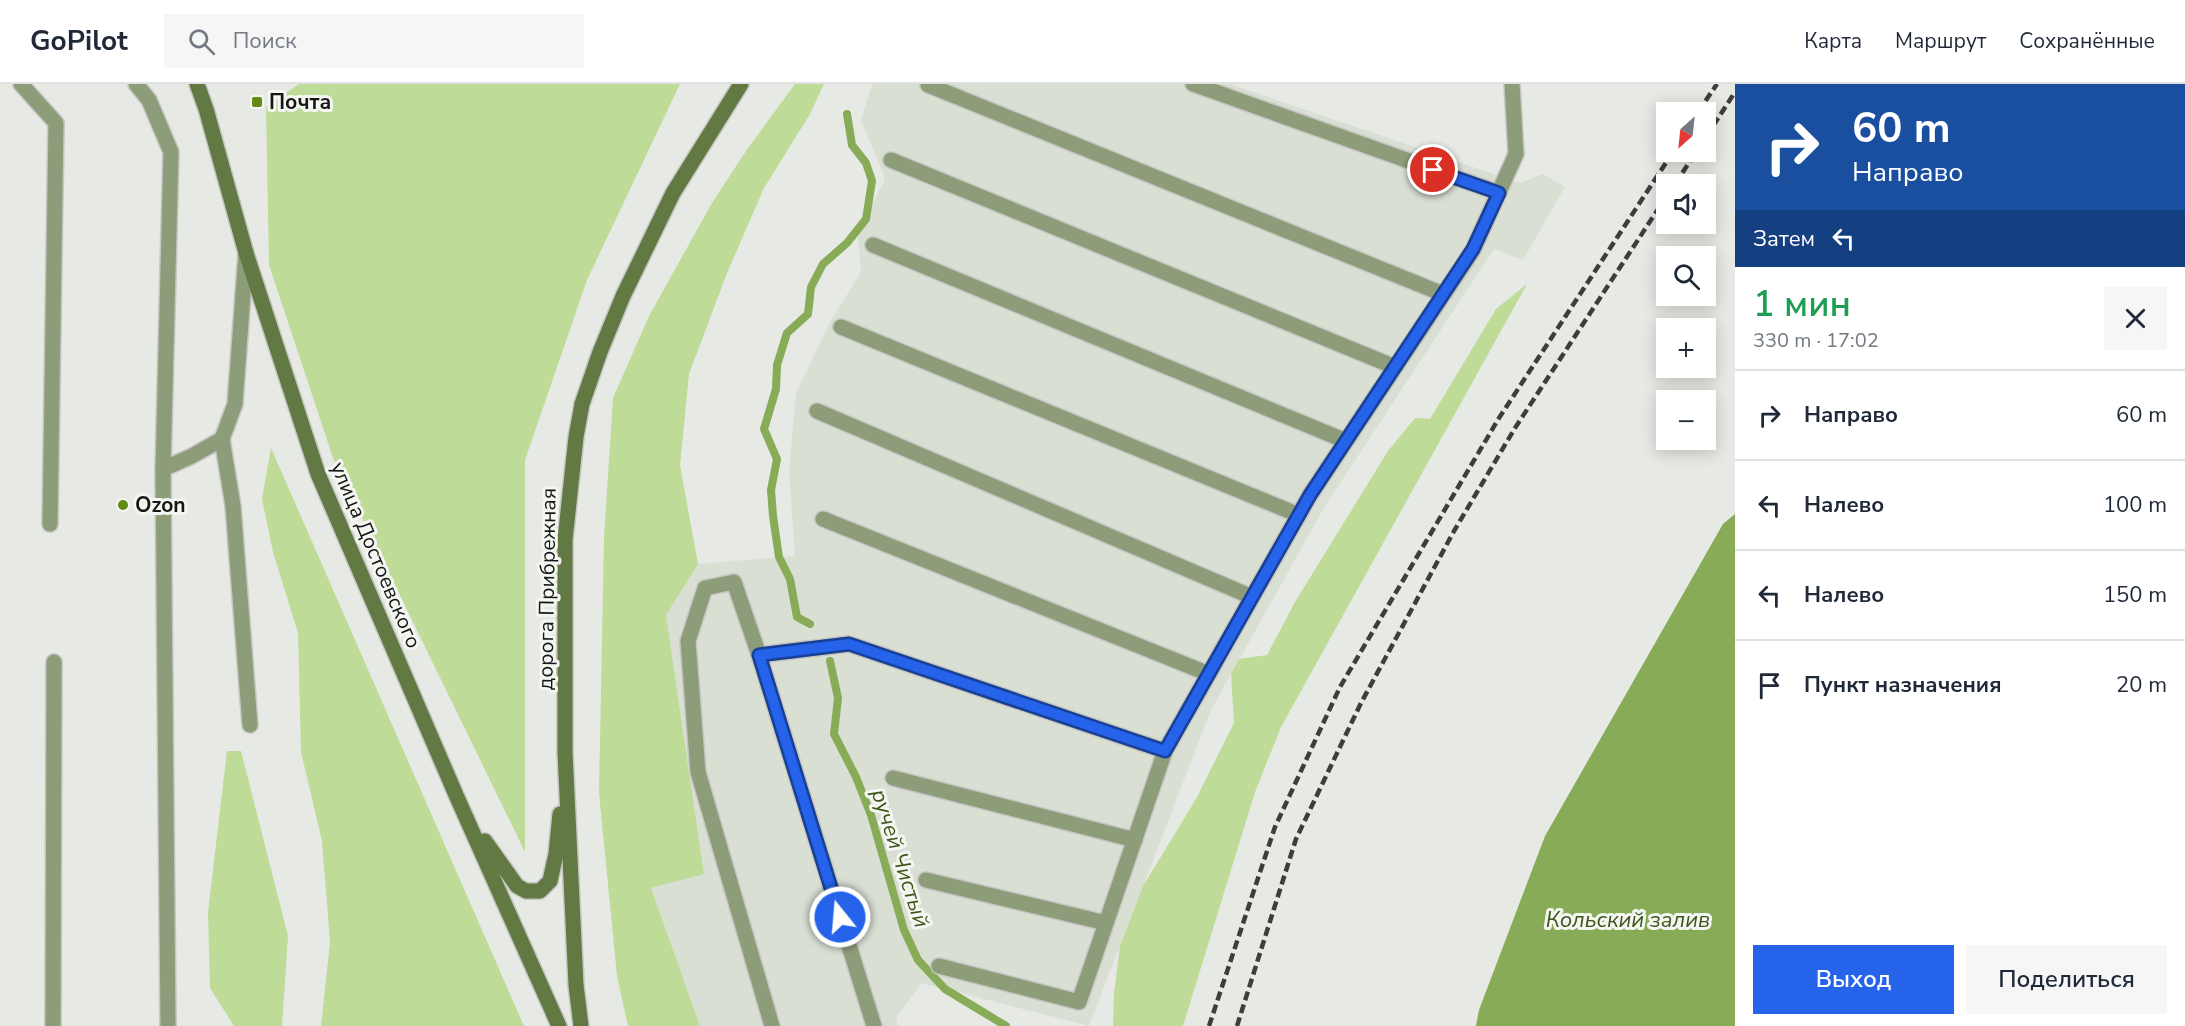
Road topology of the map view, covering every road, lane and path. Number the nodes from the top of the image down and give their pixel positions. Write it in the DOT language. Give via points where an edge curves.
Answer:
graph roads {
  1 [pos="136,84"];
  2 [pos="197,84"];
  3 [pos="741,84"];
  4 [pos="1193,84"];
  5 [pos="1512,84"];
  6 [pos="24,85"];
  7 [pos="928,85"];
  8 [pos="891,160"];
  9 [pos="1499,193"];
  10 [pos="873,245"];
  11 [pos="246,253"];
  12 [pos="1443,294"];
  13 [pos="841,327"];
  14 [pos="1395,367"];
  15 [pos="816,411"];
  16 [pos="222,439"];
  17 [pos="1346,441"];
  18 [pos="163,469"];
  19 [pos="1299,515"];
  20 [pos="823,519"];
  21 [pos="50,524"];
  22 [pos="1252,597"];
  23 [pos="759,655"];
  24 [pos="54,662"];
  25 [pos="1209,674"];
  26 [pos="250,725"];
  27 [pos="1165,751"];
  28 [pos="565,752"];
  29 [pos="893,778"];
  30 [pos="456,795"];
  31 [pos="1135,840"];
  32 [pos="926,880"];
  33 [pos="1106,923"];
  34 [pos="939,966"];
  35 [pos="54,1026"];
  36 [pos="168,1026"];
  37 [pos="559,1026"];
  38 [pos="581,1026"];
  39 [pos="772,1026"];
  40 [pos="874,1026"];
  1 -- 18 [label="lane" via="149,100 171,152"];
  2 -- 11 [label="main road, улица Достоевского"];
  3 -- 28 [label="main road, дорога Прибрежная" via="668,204 623,296 582,404 566,540"];
  4 -- 9 [label="lane"];
  5 -- 9 [label="lane" via="1516,154"];
  6 -- 21 [label="lane" via="56,123"];
  7 -- 12 [label="lane"];
  8 -- 14 [label="lane"];
  9 -- 12 [label="lane" via="1473,249"];
  10 -- 17 [label="lane"];
  11 -- 16 [label="lane" via="235,404"];
  11 -- 30 [label="main road, улица Достоевского" via="318,474"];
  12 -- 14 [label="lane"];
  13 -- 19 [label="lane"];
  14 -- 17 [label="lane"];
  15 -- 22 [label="lane"];
  16 -- 18 [label="lane"];
  16 -- 26 [label="lane" via="233,506"];
  17 -- 19 [label="lane"];
  18 -- 36 [label="lane"];
  19 -- 22 [label="lane"];
  20 -- 25 [label="lane"];
  22 -- 25 [label="lane"];
  23 -- 27 [label="lane" via="849,644"];
  23 -- 39 [label="lane" via="734,582 705,588 688,641 698,772"];
  23 -- 40 [label="lane"];
  24 -- 35 [label="lane"];
  25 -- 27 [label="lane"];
  27 -- 31 [label="lane"];
  28 -- 30 [label="main road" via="556,854 550,881 540,891 517,886"];
  28 -- 38 [label="main road, дорога Прибрежная"];
  29 -- 31 [label="lane"];
  30 -- 37 [label="main road, улица Достоевского"];
  31 -- 33 [label="lane"];
  32 -- 33 [label="lane"];
  33 -- 34 [label="lane" via="1079,1002"];
}
